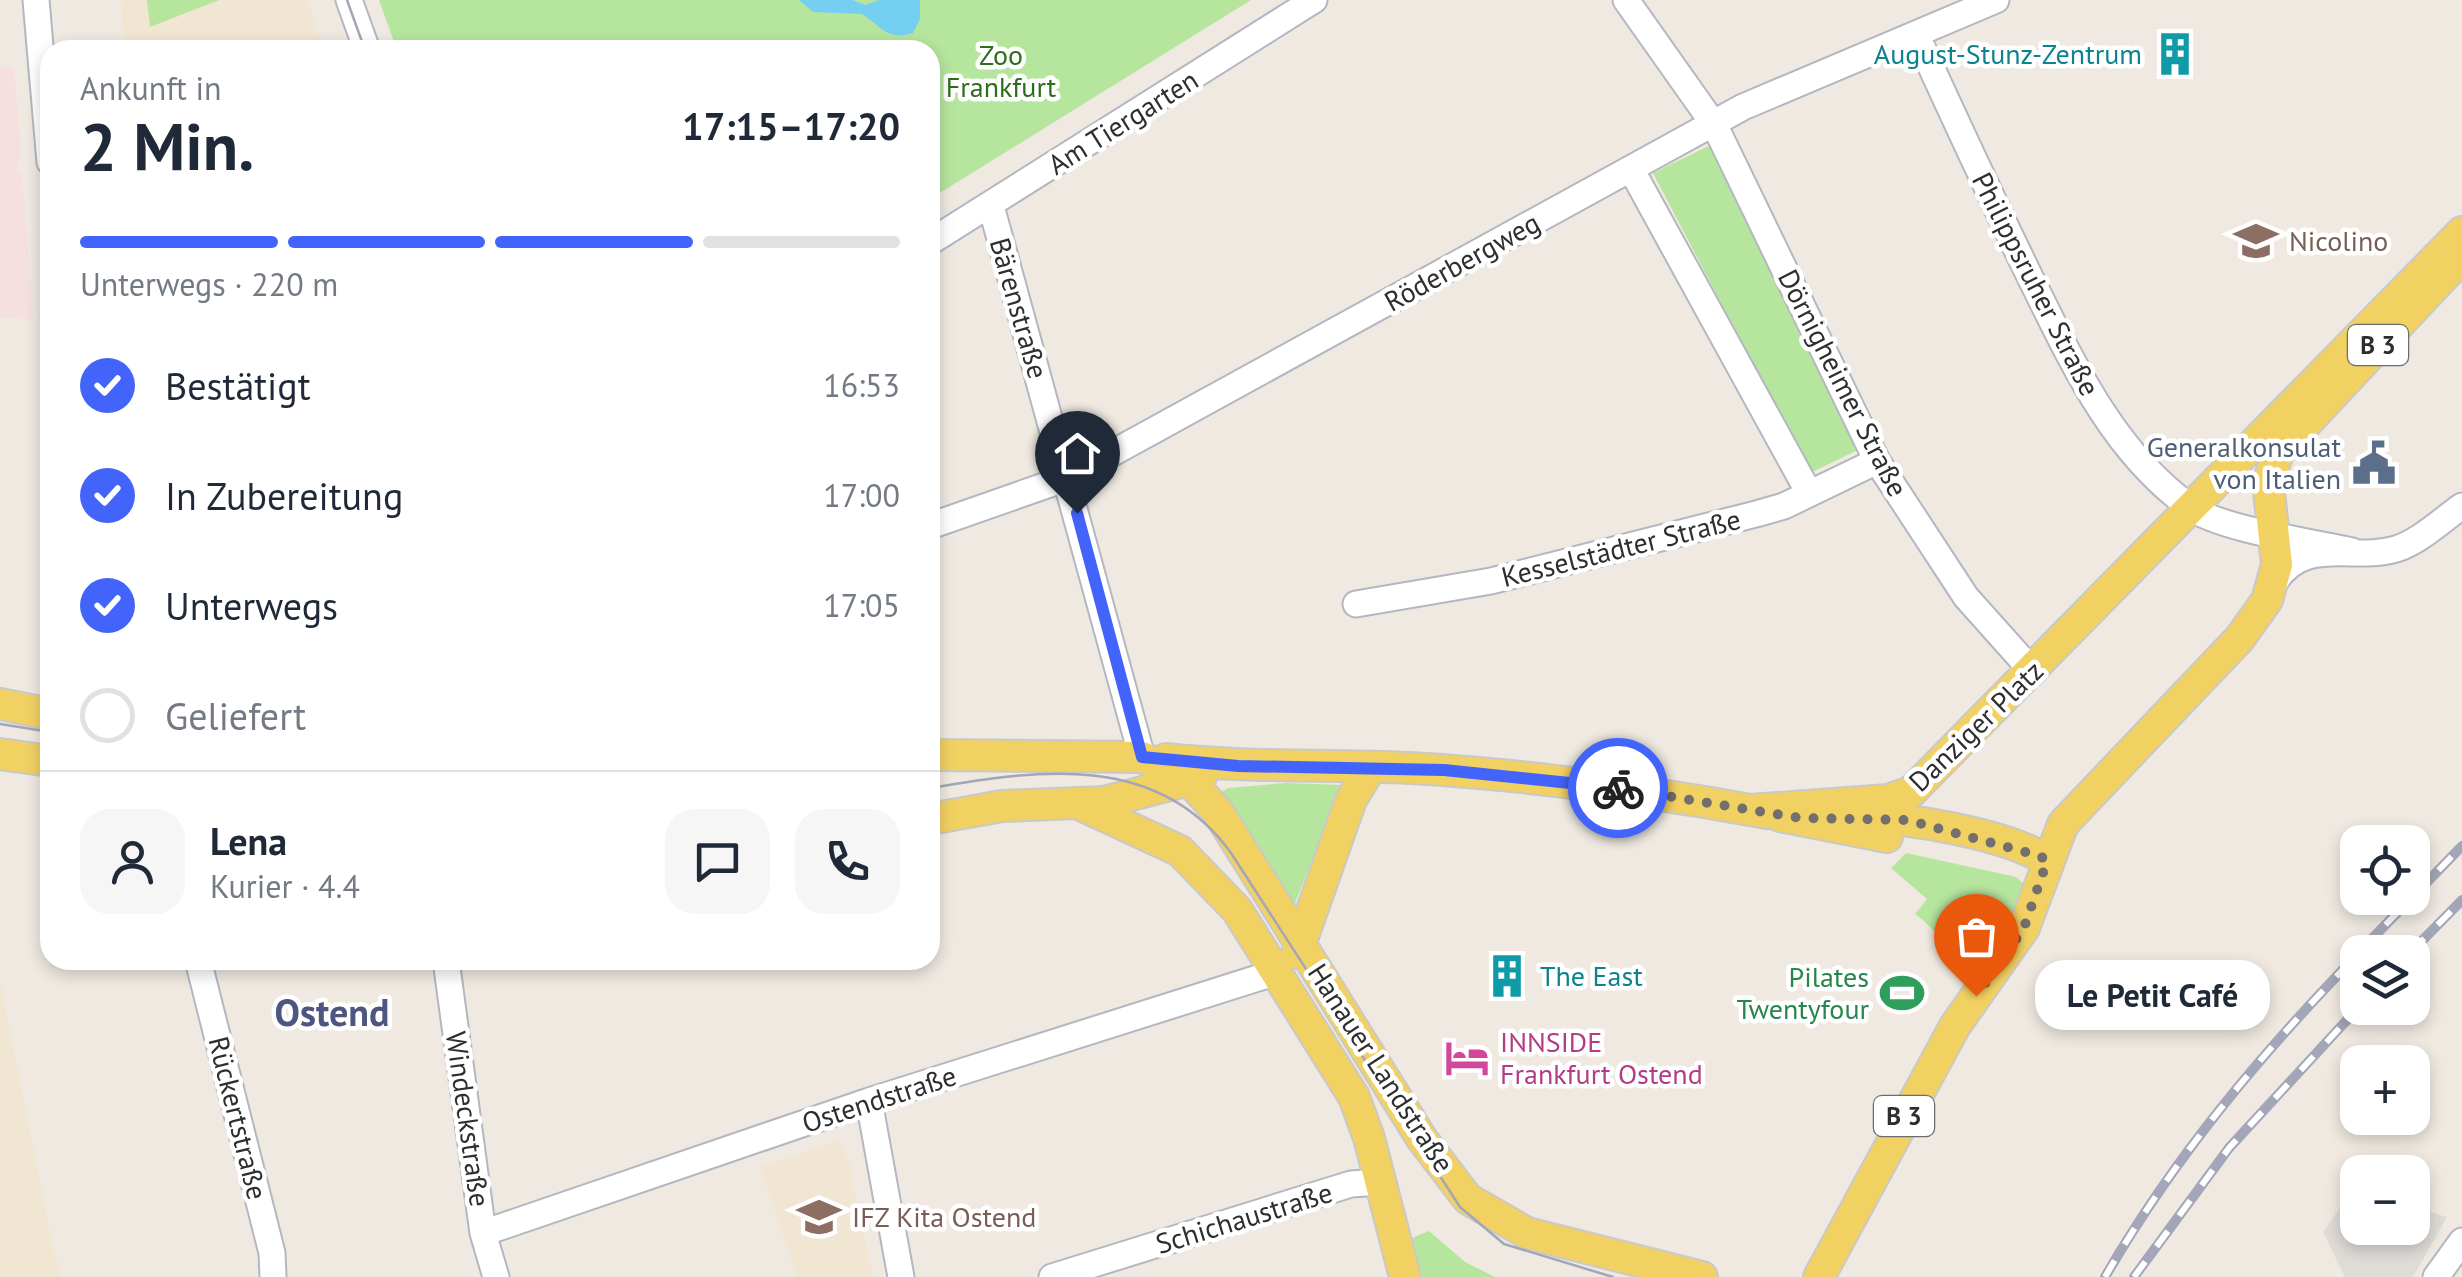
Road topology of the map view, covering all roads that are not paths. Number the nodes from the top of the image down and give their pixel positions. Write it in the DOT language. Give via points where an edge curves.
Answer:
graph roads {
  1 [pos="36,0"];
  2 [pos="349,0"];
  3 [pos="1314,0"];
  4 [pos="1626,0"];
  5 [pos="1996,0"];
  6 [pos="1916,34"];
  7 [pos="363,40"];
  8 [pos="40,46"];
  9 [pos="1716,126"];
  10 [pos="1631,169"];
  11 [pos="991,206"];
  12 [pos="2462,232"];
  13 [pos="940,236"];
  14 [pos="2462,257"];
  15 [pos="1877,461"];
  16 [pos="1068,478"];
  17 [pos="1810,493"];
  18 [pos="2462,506"];
  19 [pos="2183,517"];
  20 [pos="940,523"];
  21 [pos="2273,532"];
  22 [pos="2352,551"];
  23 [pos="2274,583"];
  24 [pos="1356,604"];
  25 [pos="2032,672"];
  26 [pos="0,704"];
  27 [pos="40,712"];
  28 [pos="0,754"];
  29 [pos="940,755"];
  30 [pos="1142,757"];
  31 [pos="40,760"];
  32 [pos="1238,766"];
  33 [pos="1372,766"];
  34 [pos="1190,780"];
  35 [pos="1092,804"];
  36 [pos="1763,813"];
  37 [pos="940,817"];
  38 [pos="2047,861"];
  39 [pos="1300,942"];
  40 [pos="201,970"];
  41 [pos="447,970"];
  42 [pos="1283,982"];
  43 [pos="869,1101"];
  44 [pos="1380,1182"];
  45 [pos="484,1232"];
  46 [pos="2462,1241"];
  47 [pos="273,1277"];
  48 [pos="496,1277"];
  49 [pos="901,1277"];
  50 [pos="1052,1277"];
  51 [pos="1405,1277"];
  52 [pos="1702,1277"];
  53 [pos="1819,1277"];
  54 [pos="2436,1277"];
  1 -- 8 [label="street"];
  2 -- 7 [label="street"];
  3 -- 11 [label="street, Am Tiergarten"];
  4 -- 9 [label="street, Dörnigheimer Straße"];
  5 -- 6 [label="street, Röderbergweg"];
  6 -- 9 [label="street, Röderbergweg" via="1743,108"];
  6 -- 19 [label="street, Philippsruher Straße" via="2088,393"];
  9 -- 10 [label="street, Röderbergweg"];
  9 -- 15 [label="street, Dörnigheimer Straße"];
  10 -- 16 [label="street, Röderbergweg"];
  10 -- 17 [label="street"];
  11 -- 13 [label="street, Am Tiergarten"];
  11 -- 16 [label="street, Bärenstraße"];
  12 -- 19 [label="main road, B 3"];
  14 -- 21 [label="main road, B 3" via="2284,446 2268,483"];
  15 -- 17 [label="street, Kesselstädter Straße"];
  15 -- 25 [label="street, Dörnigheimer Straße" via="1966,597"];
  16 -- 20 [label="street, Röderbergweg"];
  16 -- 30 [label="street, Bärenstraße"];
  17 -- 24 [label="street, Kesselstädter Straße" via="1770,510 1491,581"];
  18 -- 22 [label="street" via="2399,548"];
  19 -- 21 [label="street"];
  19 -- 25 [label="main road, Danziger Platz / B 3"];
  21 -- 22 [label="street"];
  21 -- 23 [label="main road, B 3"];
  22 -- 23 [label="street" via="2302,557"];
  23 -- 38 [label="main road, B 3" via="2240,638 2078,804"];
  25 -- 36 [label="main road, Danziger Platz / B 3" via="1901,798"];
  26 -- 27 [label="main road"];
  28 -- 31 [label="main road"];
  29 -- 30 [label="main road, Hanauer Landstraße"];
  30 -- 32 [label="main road"];
  30 -- 34 [label="main road, Hanauer Landstraße"];
  30 -- 35 [label="main road" via="1136,776"];
  32 -- 33 [label="main road"];
  32 -- 34 [label="main road"];
  33 -- 36 [label="main road, B 3" via="1565,781"];
  33 -- 39 [label="main road" via="1352,800"];
  34 -- 35 [label="main road, Hanauer Landstraße"];
  34 -- 39 [label="main road, Hanauer Landstraße" via="1218,812"];
  35 -- 37 [label="main road, Hanauer Landstraße" via="1014,805"];
  35 -- 42 [label="main road, Hanauer Landstraße" via="1189,858 1228,896"];
  36 -- 38 [label="main road, B 3" via="1996,860"];
  38 -- 53 [label="main road, B 3" via="2019,936 1955,1026"];
  39 -- 42 [label="main road"];
  39 -- 52 [label="main road, Hanauer Landstraße" via="1422,1139 1468,1199 1527,1233"];
  40 -- 47 [label="street, Rückertstraße"];
  41 -- 45 [label="street, Windeckstraße"];
  42 -- 43 [label="street, Ostendstraße"];
  42 -- 44 [label="main road, Hanauer Landstraße" via="1354,1097"];
  43 -- 45 [label="street, Ostendstraße"];
  43 -- 49 [label="street"];
  44 -- 50 [label="street, Schichaustraße" via="1352,1184"];
  44 -- 51 [label="main road, Hanauer Landstraße"];
  45 -- 48 [label="street, Windeckstraße"];
  46 -- 54 [label="street"];
}
